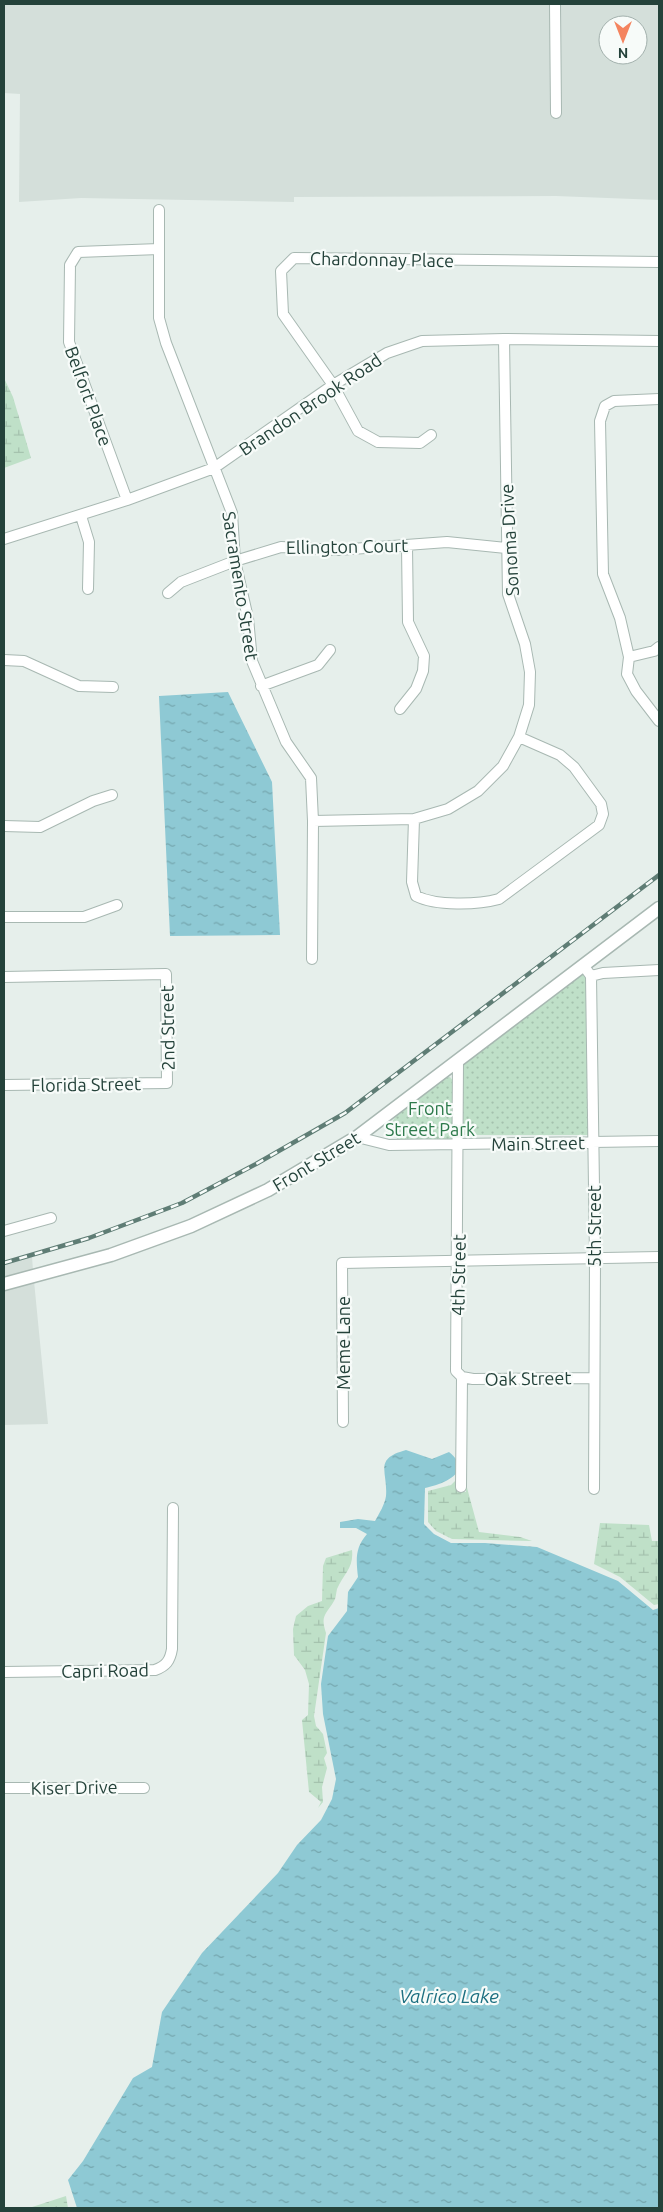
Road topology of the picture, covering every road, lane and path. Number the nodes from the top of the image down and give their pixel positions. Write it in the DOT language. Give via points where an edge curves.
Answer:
graph roads {
  1 [pos="555,4"];
  2 [pos="556,113"];
  3 [pos="159,210"];
  4 [pos="159,249"];
  5 [pos="659,262"];
  6 [pos="504,339"];
  7 [pos="659,340"];
  8 [pos="333,385"];
  9 [pos="659,399"];
  10 [pos="431,435"];
  11 [pos="214,468"];
  12 [pos="127,500"];
  13 [pos="81,516"];
  14 [pos="4,539"];
  15 [pos="407,546"];
  16 [pos="506,548"];
  17 [pos="235,561"];
  18 [pos="88,589"];
  19 [pos="168,592"];
  20 [pos="659,647"];
  21 [pos="330,650"];
  22 [pos="629,656"];
  23 [pos="4,660"];
  24 [pos="261,686"];
  25 [pos="113,687"];
  26 [pos="400,709"];
  27 [pos="659,721"];
  28 [pos="519,737"];
  29 [pos="112,795"];
  30 [pos="414,818"];
  31 [pos="313,821"];
  32 [pos="4,826"];
  33 [pos="117,904"];
  34 [pos="659,908"];
  35 [pos="4,917"];
  36 [pos="312,959"];
  37 [pos="583,965"];
  38 [pos="659,970"];
  39 [pos="591,976"];
  40 [pos="4,977"];
  41 [pos="458,1061"];
  42 [pos="167,1083"];
  43 [pos="4,1085"];
  44 [pos="357,1137"];
  45 [pos="659,1141"];
  46 [pos="593,1142"];
  47 [pos="459,1144"];
  48 [pos="52,1218"];
  49 [pos="4,1231"];
  50 [pos="595,1257"];
  51 [pos="659,1257"];
  52 [pos="458,1261"];
  53 [pos="4,1284"];
  54 [pos="462,1377"];
  55 [pos="593,1378"];
  56 [pos="344,1422"];
  57 [pos="461,1487"];
  58 [pos="594,1489"];
  59 [pos="173,1508"];
  60 [pos="4,1672"];
  61 [pos="4,1788"];
  62 [pos="144,1788"];
  1 -- 2 [label="street"];
  3 -- 4 [label="street, Sacramento Street"];
  4 -- 11 [label="street, Sacramento Street" via="159,318"];
  4 -- 12 [label="street, Belfort Place" via="78,252 70,265 69,342"];
  5 -- 8 [label="street, Chardonnay Place" via="294,258 281,271 283,314"];
  6 -- 7 [label="street, Brandon Brook Road"];
  6 -- 8 [label="street, Brandon Brook Road" via="422,341 386,353"];
  6 -- 16 [label="street, Sonoma Drive"];
  8 -- 10 [label="street, Chardonnay Place" via="358,431 378,442 420,443"];
  8 -- 11 [label="street, Brandon Brook Road"];
  9 -- 22 [label="street" via="614,401 605,406 600,421 603,574 620,618"];
  11 -- 12 [label="street, Brandon Brook Road"];
  11 -- 17 [label="street, Sacramento Street" via="232,513"];
  12 -- 13 [label="street, Brandon Brook Road"];
  13 -- 14 [label="street, Brandon Brook Road"];
  13 -- 18 [label="street" via="89,542"];
  15 -- 16 [label="street, Ellington Court" via="446,542"];
  15 -- 17 [label="street, Ellington Court" via="338,550 281,546"];
  15 -- 26 [label="street" via="408,622 424,656 423,671 416,689"];
  16 -- 28 [label="street, Sonoma Drive" via="508,594 525,644 530,672 529,706"];
  17 -- 19 [label="street, Ellington Court" via="181,582"];
  17 -- 24 [label="street, Sacramento Street" via="248,618 252,661"];
  20 -- 22 [label="street"];
  21 -- 24 [label="street" via="318,666"];
  22 -- 27 [label="street" via="627,674"];
  23 -- 25 [label="street" via="24,661 79,686"];
  24 -- 31 [label="street, Sacramento Street" via="286,742 311,778"];
  28 -- 30 [label="street, Sonoma Drive" via="503,766 478,791 448,809"];
  28 -- 30 [label="street" via="560,755 574,767 601,804 603,814 599,825 499,899 488,902 429,902 416,896 412,882"];
  29 -- 32 [label="street" via="40,827"];
  30 -- 31 [label="street, Sonoma Drive"];
  31 -- 36 [label="street, Sacramento Street"];
  33 -- 35 [label="street" via="84,917"];
  34 -- 37 [label="street, Front Street"];
  37 -- 39 [label="street"];
  37 -- 41 [label="street, Front Street"];
  38 -- 39 [label="street"];
  39 -- 46 [label="street, 5th Street"];
  40 -- 42 [label="street, 2nd Street" via="166,974"];
  41 -- 44 [label="street, Front Street"];
  41 -- 47 [label="street, 4th Street"];
  42 -- 43 [label="street, Florida Street"];
  44 -- 47 [label="street, Main Street" via="389,1145"];
  44 -- 53 [label="street, Front Street" via="268,1190 191,1226 111,1255"];
  45 -- 46 [label="street, Main Street"];
  46 -- 47 [label="street, Main Street"];
  46 -- 50 [label="street, 5th Street"];
  47 -- 52 [label="street, 4th Street"];
  48 -- 49 [label="street"];
  50 -- 51 [label="street"];
  50 -- 52 [label="street"];
  50 -- 55 [label="street, 5th Street"];
  52 -- 54 [label="street, 4th Street" via="456,1370"];
  52 -- 56 [label="street, Meme Lane" via="342,1263"];
  54 -- 55 [label="street, Oak Street"];
  54 -- 57 [label="street, 4th Street"];
  55 -- 58 [label="street, 5th Street"];
  59 -- 60 [label="street, Capri Road" via="172,1649 163,1667 155,1670"];
  61 -- 62 [label="street, Kiser Drive"];
}
